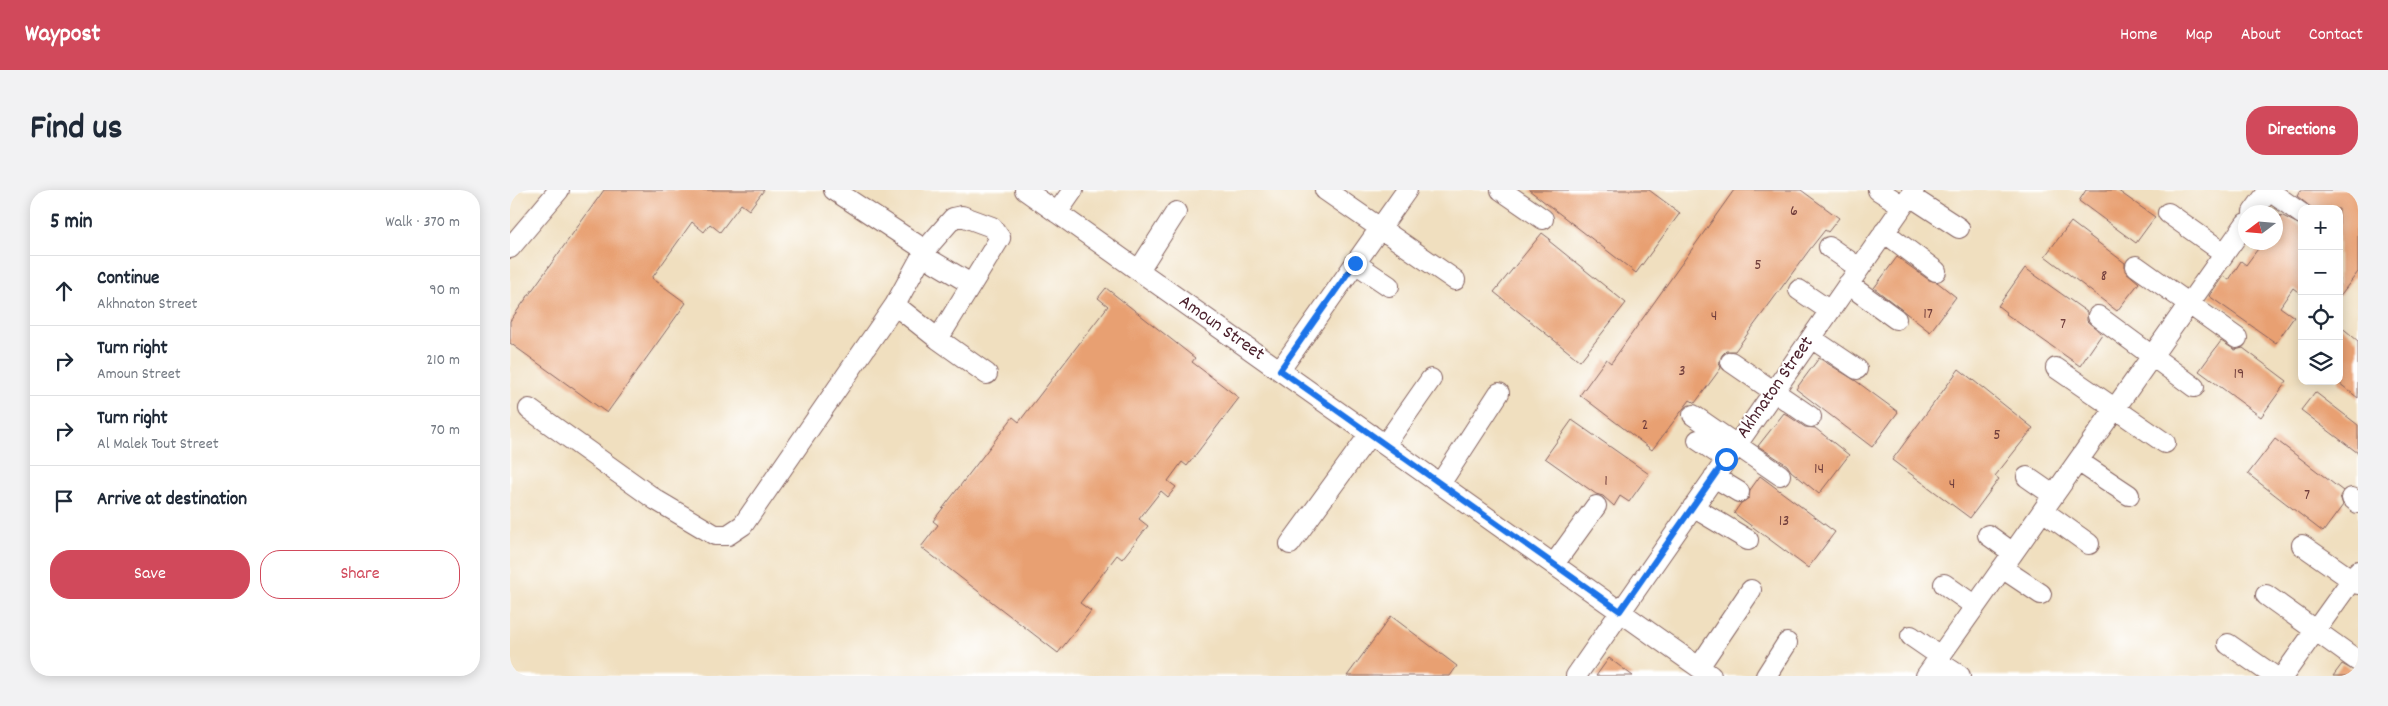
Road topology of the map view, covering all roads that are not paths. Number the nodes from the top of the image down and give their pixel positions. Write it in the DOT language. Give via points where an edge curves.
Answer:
graph roads {
  1 [pos="559,190"];
  2 [pos="834,190"];
  3 [pos="1025,190"];
  4 [pos="1073,190"];
  5 [pos="1324,190"];
  6 [pos="1407,190"];
  7 [pos="1501,190"];
  8 [pos="1878,190"];
  9 [pos="2268,190"];
  10 [pos="1909,197"];
  11 [pos="2258,205"];
  12 [pos="2298,211"];
  13 [pos="1176,212"];
  14 [pos="1057,213"];
  15 [pos="2168,213"];
  16 [pos="1543,219"];
  17 [pos="1380,228"];
  18 [pos="1959,228"];
  19 [pos="1884,232"];
  20 [pos="2238,234"];
  21 [pos="1829,247"];
  22 [pos="510,248"];
  23 [pos="923,253"];
  24 [pos="2224,253"];
  25 [pos="1355,263"];
  26 [pos="2136,266"];
  27 [pos="1139,270"];
  28 [pos="1936,271"];
  29 [pos="1854,276"];
  30 [pos="1455,280"];
  31 [pos="971,284"];
  32 [pos="1389,286"];
  33 [pos="1799,290"];
  34 [pos="2192,299"];
  35 [pos="895,305"];
  36 [pos="1830,311"];
  37 [pos="2098,316"];
  38 [pos="1896,319"];
  39 [pos="2244,337"];
  40 [pos="1810,338"];
  41 [pos="938,339"];
  42 [pos="2152,356"];
  43 [pos="1731,362"];
  44 [pos="2056,368"];
  45 [pos="1857,369"];
  46 [pos="1280,370"];
  47 [pos="987,374"];
  48 [pos="1431,379"];
  49 [pos="2194,387"];
  50 [pos="1774,391"];
  51 [pos="1499,393"];
  52 [pos="2115,408"];
  53 [pos="529,410"];
  54 [pos="1693,415"];
  55 [pos="1810,417"];
  56 [pos="1378,440"];
  57 [pos="1698,440"];
  58 [pos="2165,442"];
  59 [pos="1731,452"];
  60 [pos="2078,461"];
  61 [pos="1780,475"];
  62 [pos="1714,477"];
  63 [pos="2027,477"];
  64 [pos="1440,484"];
  65 [pos="1739,492"];
  66 [pos="2129,495"];
  67 [pos="2048,503"];
  68 [pos="1596,506"];
  69 [pos="1693,507"];
  70 [pos="1988,535"];
  71 [pos="1748,540"];
  72 [pos="1290,544"];
  73 [pos="2089,544"];
  74 [pos="2302,545"];
  75 [pos="2008,560"];
  76 [pos="1554,564"];
  77 [pos="2356,578"];
  78 [pos="1944,584"];
  79 [pos="1751,590"];
  80 [pos="2041,594"];
  81 [pos="2266,595"];
  82 [pos="1975,606"];
  83 [pos="1620,611"];
  84 [pos="2316,631"];
  85 [pos="1911,636"];
  86 [pos="1788,643"];
  87 [pos="2228,644"];
  88 [pos="2358,662"];
  89 [pos="1934,664"];
  90 [pos="1705,672"];
  91 [pos="1576,676"];
  92 [pos="1766,676"];
  93 [pos="1960,676"];
  94 [pos="2274,676"];
  95 [pos="2283,676"];
  1 -- 22 [label="lane"];
  2 -- 23 [label="lane"];
  3 -- 14 [label="lane, Amoun Street"];
  4 -- 14 [label="lane"];
  5 -- 17 [label="lane"];
  6 -- 17 [label="lane"];
  7 -- 16 [label="lane"];
  8 -- 10 [label="lane"];
  9 -- 11 [label="lane"];
  9 -- 12 [label="lane"];
  10 -- 18 [label="lane"];
  10 -- 19 [label="lane, Akhnaton Street"];
  13 -- 27 [label="lane"];
  14 -- 27 [label="lane, Amoun Street"];
  15 -- 24 [label="lane"];
  17 -- 25 [label="lane"];
  17 -- 30 [label="lane"];
  19 -- 28 [label="lane"];
  19 -- 29 [label="lane, Akhnaton Street"];
  20 -- 24 [label="lane"];
  21 -- 29 [label="lane"];
  23 -- 31 [label="lane"];
  23 -- 31 [label="lane" via="954,218 962,216 992,227 1000,238"];
  23 -- 35 [label="lane"];
  24 -- 34 [label="lane"];
  25 -- 32 [label="lane"];
  25 -- 46 [label="lane"];
  26 -- 34 [label="lane"];
  27 -- 46 [label="lane, Amoun Street"];
  29 -- 36 [label="lane, Akhnaton Street"];
  29 -- 38 [label="lane"];
  31 -- 41 [label="lane"];
  33 -- 36 [label="lane"];
  34 -- 39 [label="lane"];
  34 -- 42 [label="lane"];
  35 -- 41 [label="lane"];
  35 -- 53 [label="lane" via="743,525 728,535 715,535 656,500"];
  36 -- 40 [label="lane, Akhnaton Street"];
  37 -- 42 [label="lane"];
  40 -- 45 [label="lane"];
  40 -- 50 [label="lane, Akhnaton Street"];
  41 -- 47 [label="lane"];
  42 -- 49 [label="lane"];
  42 -- 52 [label="lane"];
  43 -- 50 [label="lane"];
  44 -- 52 [label="lane"];
  46 -- 56 [label="lane, Amoun Street"];
  48 -- 56 [label="lane"];
  50 -- 55 [label="lane"];
  50 -- 59 [label="lane, Akhnaton Street"];
  51 -- 64 [label="lane"];
  52 -- 58 [label="lane"];
  52 -- 60 [label="lane"];
  54 -- 59 [label="lane"];
  56 -- 64 [label="lane, Amoun Street"];
  56 -- 72 [label="lane"];
  57 -- 59 [label="lane"];
  59 -- 61 [label="lane"];
  59 -- 62 [label="lane, Akhnaton Street"];
  60 -- 66 [label="lane"];
  60 -- 67 [label="lane"];
  62 -- 65 [label="lane"];
  62 -- 69 [label="lane, Akhnaton Street"];
  63 -- 67 [label="lane"];
  64 -- 76 [label="lane, Amoun Street"];
  67 -- 73 [label="lane"];
  67 -- 75 [label="lane"];
  68 -- 76 [label="lane"];
  69 -- 71 [label="lane"];
  69 -- 83 [label="lane, Akhnaton Street"];
  70 -- 75 [label="lane"];
  74 -- 77 [label="lane"];
  75 -- 80 [label="lane"];
  75 -- 82 [label="lane"];
  76 -- 83 [label="lane, Amoun Street"];
  77 -- 84 [label="lane"];
  78 -- 82 [label="lane"];
  79 -- 90 [label="lane"];
  81 -- 84 [label="lane"];
  82 -- 89 [label="lane"];
  83 -- 90 [label="lane, Amoun Street"];
  83 -- 91 [label="lane, Akhnaton Street"];
  84 -- 88 [label="lane"];
  84 -- 95 [label="lane"];
  85 -- 89 [label="lane"];
  86 -- 92 [label="lane"];
  87 -- 94 [label="lane"];
  89 -- 93 [label="lane"];
}
